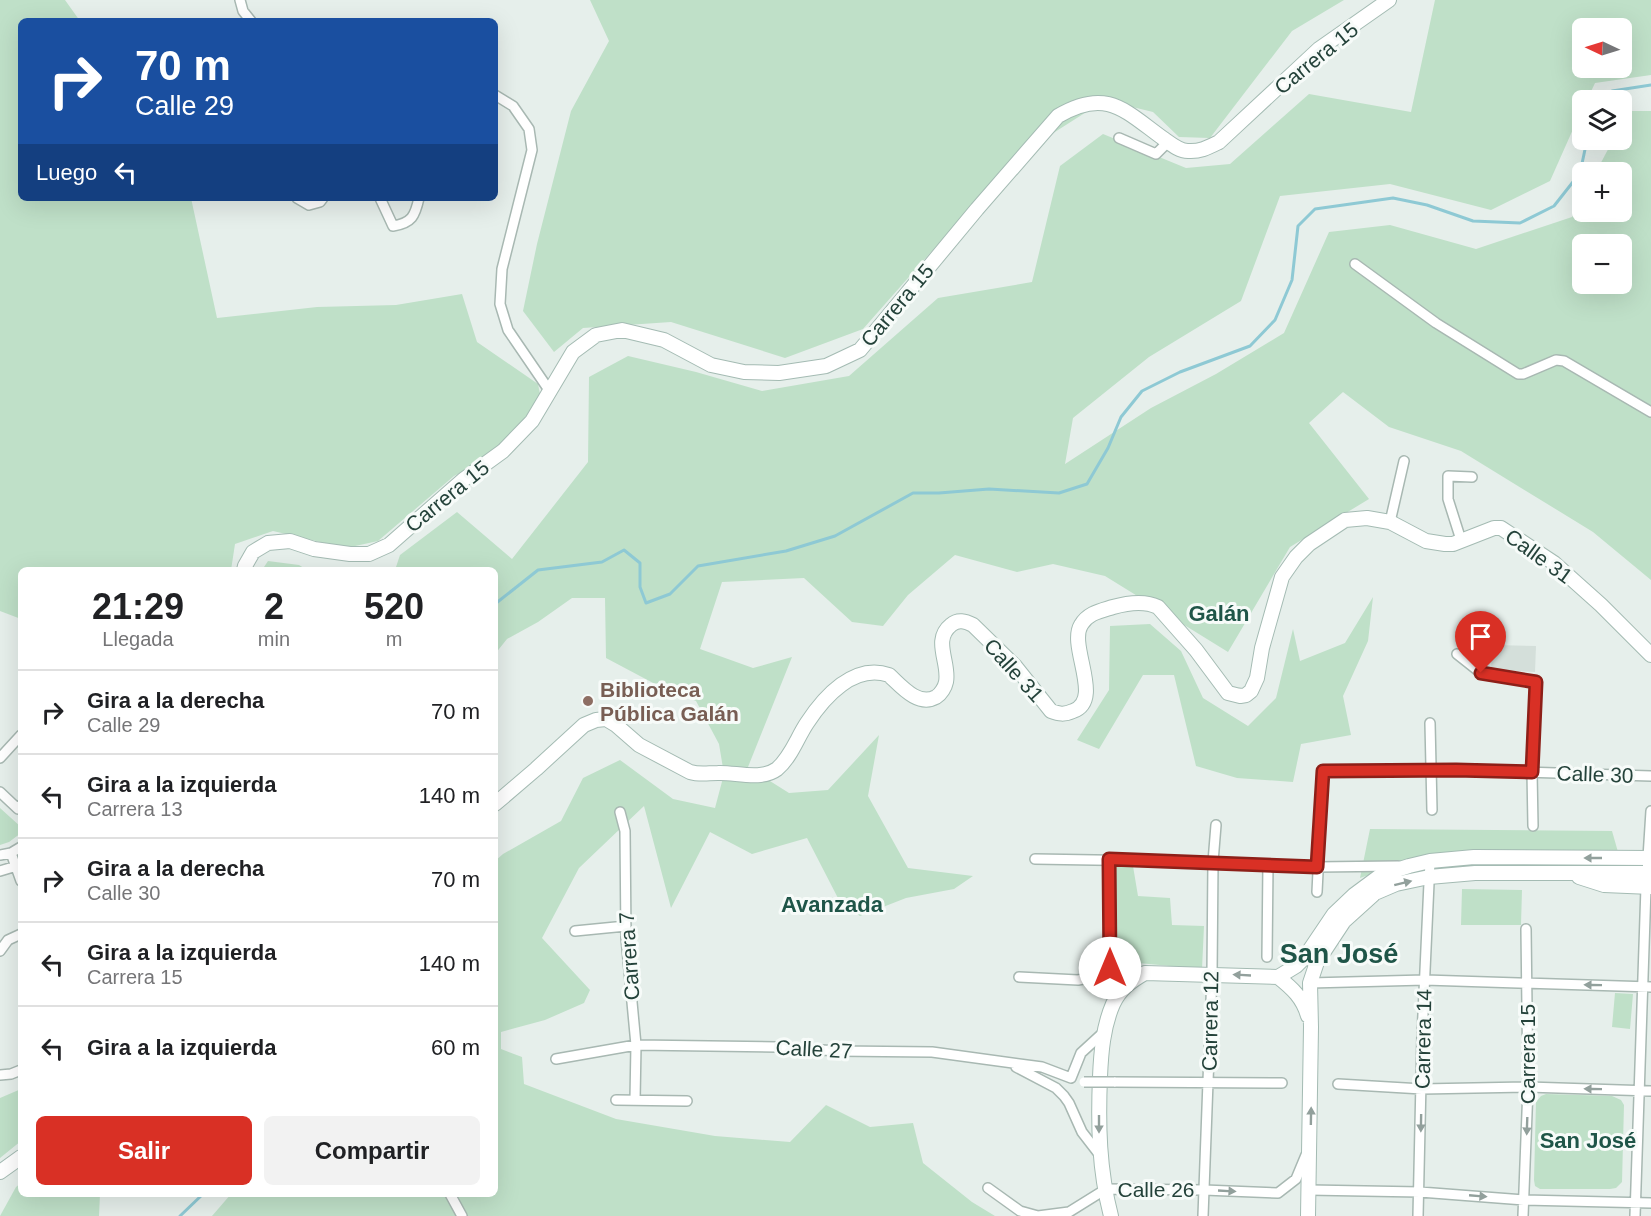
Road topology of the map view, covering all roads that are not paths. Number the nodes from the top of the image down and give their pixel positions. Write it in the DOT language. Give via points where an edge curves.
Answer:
graph roads {
  1 [pos="240,0"];
  2 [pos="1389,0"];
  3 [pos="249,18"];
  4 [pos="498,97"];
  5 [pos="1119,138"];
  6 [pos="1168,142"];
  7 [pos="302,201"];
  8 [pos="322,201"];
  9 [pos="381,201"];
  10 [pos="418,201"];
  11 [pos="1355,264"];
  12 [pos="549,390"];
  13 [pos="1651,412"];
  14 [pos="1404,461"];
  15 [pos="1472,477"];
  16 [pos="1390,522"];
  17 [pos="1461,540"];
  18 [pos="244,567"];
  19 [pos="1457,654"];
  20 [pos="1651,655"];
  21 [pos="1430,723"];
  22 [pos="18,738"];
  23 [pos="0,758"];
  24 [pos="1431,771"];
  25 [pos="1532,772"];
  26 [pos="1651,776"];
  27 [pos="0,792"];
  28 [pos="498,801"];
  29 [pos="18,806"];
  30 [pos="1432,810"];
  31 [pos="620,812"];
  32 [pos="1651,812"];
  33 [pos="1216,825"];
  34 [pos="1533,826"];
  35 [pos="18,849"];
  36 [pos="11,853"];
  37 [pos="0,855"];
  38 [pos="1650,858"];
  39 [pos="1035,859"];
  40 [pos="1109,859"];
  41 [pos="1430,861"];
  42 [pos="1213,862"];
  43 [pos="18,864"];
  44 [pos="1268,864"];
  45 [pos="18,866"];
  46 [pos="1409,866"];
  47 [pos="1317,867"];
  48 [pos="0,871"];
  49 [pos="1429,877"];
  50 [pos="1649,880"];
  51 [pos="1317,892"];
  52 [pos="626,927"];
  53 [pos="1526,929"];
  54 [pos="575,931"];
  55 [pos="18,935"];
  56 [pos="0,951"];
  57 [pos="1267,957"];
  58 [pos="1110,968"];
  59 [pos="1145,973"];
  60 [pos="1212,974"];
  61 [pos="1278,976"];
  62 [pos="1019,977"];
  63 [pos="1425,980"];
  64 [pos="1310,983"];
  65 [pos="1528,984"];
  66 [pos="1647,987"];
  67 [pos="1311,1027"];
  68 [pos="1105,1031"];
  69 [pos="636,1045"];
  70 [pos="556,1059"];
  71 [pos="1011,1064"];
  72 [pos="18,1071"];
  73 [pos="0,1075"];
  74 [pos="1084,1082"];
  75 [pos="1209,1082"];
  76 [pos="1282,1083"];
  77 [pos="1338,1084"];
  78 [pos="1528,1087"];
  79 [pos="1422,1089"];
  80 [pos="1639,1090"];
  81 [pos="1651,1091"];
  82 [pos="616,1100"];
  83 [pos="634,1100"];
  84 [pos="687,1101"];
  85 [pos="1310,1145"];
  86 [pos="1099,1154"];
  87 [pos="18,1159"];
  88 [pos="0,1172"];
  89 [pos="988,1188"];
  90 [pos="1106,1189"];
  91 [pos="1204,1190"];
  92 [pos="1309,1190"];
  93 [pos="1420,1192"];
  94 [pos="452,1197"];
  95 [pos="1524,1200"];
  96 [pos="1636,1203"];
  97 [pos="1651,1203"];
  98 [pos="462,1216"];
  99 [pos="1111,1216"];
  100 [pos="1203,1216"];
  101 [pos="1308,1216"];
  102 [pos="1418,1216"];
  103 [pos="1523,1216"];
  104 [pos="1635,1216"];
  1 -- 3 [label="street"];
  2 -- 6 [label="main road, Carrera 15" via="1319,50 1219,142 1204,150 1186,151"];
  4 -- 12 [label="street" via="513,106 529,129 532,150 502,268 500,304 508,330"];
  5 -- 6 [label="street" via="1156,154"];
  6 -- 12 [label="main road, Carrera 15" via="1123,109 1106,102 1074,106 1058,116 860,350 826,366 779,373 744,372 711,365 664,340 622,330 596,335 573,352"];
  7 -- 8 [label="street" via="309,205"];
  9 -- 10 [label="street" via="393,226 405,224 416,213"];
  11 -- 13 [label="street" via="1436,323 1518,374 1556,360 1564,361"];
  12 -- 18 [label="main road, Carrera 15" via="532,421 503,451 388,545 359,554 314,549 290,541 268,543 253,552"];
  14 -- 16 [label="street"];
  15 -- 17 [label="street" via="1448,476 1448,499"];
  16 -- 17 [label="main road, Calle 31" via="1426,541 1453,544"];
  16 -- 28 [label="main road, Calle 31" via="1345,520 1296,557 1282,577 1257,678 1246,695 1228,693 1196,650 1158,607 1149,603 1126,603 1094,612 1080,626 1077,644 1086,684 1085,699 1076,710 1064,714 1051,711 1015,666 973,625 957,621 943,634 947,678 939,695 919,699 884,673 847,679 808,722 792,751 770,772 690,772 639,746 616,725 596,720 584,725"];
  17 -- 20 [label="main road, Calle 31" via="1501,528 1554,563"];
  19 -- 25 [label="street" via="1481,673 1536,682"];
  21 -- 24 [label="street"];
  22 -- 23 [label="street"];
  24 -- 25 [label="street, Calle 30"];
  24 -- 30 [label="street"];
  24 -- 47 [label="street, Calle 30" via="1323,771"];
  25 -- 26 [label="street, Calle 30"];
  25 -- 34 [label="street"];
  27 -- 29 [label="street"];
  31 -- 52 [label="street, Carrera 7" via="625,831"];
  32 -- 38 [label="street"];
  33 -- 42 [label="street, Carrera 12"];
  35 -- 36 [label="street"];
  36 -- 37 [label="street"];
  36 -- 43 [label="street"];
  38 -- 41 [label="main road, one-way" via="1474,857"];
  38 -- 50 [label="street"];
  39 -- 40 [label="street"];
  40 -- 42 [label="street"];
  40 -- 58 [label="street"];
  41 -- 46 [label="main road"];
  41 -- 49 [label="street, Carrera 14"];
  42 -- 44 [label="street"];
  42 -- 60 [label="street, Carrera 12"];
  44 -- 47 [label="street"];
  44 -- 57 [label="street"];
  45 -- 48 [label="street"];
  46 -- 47 [label="street"];
  46 -- 61 [label="main road" via="1381,875 1354,895 1334,914 1305,957"];
  47 -- 51 [label="street"];
  49 -- 50 [label="main road" via="1568,873"];
  49 -- 63 [label="street, Carrera 14"];
  64 -- 49 [label="main road, one-way" via="1317,962 1344,921 1375,892"];
  50 -- 66 [label="street"];
  52 -- 54 [label="street"];
  52 -- 69 [label="street, Carrera 7"];
  53 -- 65 [label="street, Carrera 15"];
  55 -- 56 [label="street" via="8,940"];
  58 -- 59 [label="street"];
  58 -- 62 [label="street" via="1078,980"];
  59 -- 60 [label="main road"];
  59 -- 68 [label="main road" via="1126,984 1113,1004"];
  61 -- 60 [label="main road, one-way"];
  60 -- 75 [label="street, Carrera 12"];
  61 -- 67 [label="main road" via="1306,1007"];
  63 -- 64 [label="street"];
  63 -- 65 [label="street"];
  63 -- 79 [label="street, Carrera 14"];
  64 -- 67 [label="main road"];
  66 -- 65 [label="street, one-way"];
  65 -- 78 [label="street, Carrera 15"];
  66 -- 80 [label="street"];
  85 -- 67 [label="main road, one-way"];
  68 -- 71 [label="street, Calle 27" via="1081,1053 1071,1078 1042,1067"];
  68 -- 86 [label="main road, one-way"];
  69 -- 70 [label="street, Calle 27"];
  69 -- 71 [label="street, Calle 27" via="932,1052"];
  69 -- 83 [label="street, Carrera 7"];
  71 -- 86 [label="street" via="1064,1096 1082,1132"];
  72 -- 73 [label="street"];
  74 -- 75 [label="street, bridge"];
  75 -- 76 [label="street"];
  75 -- 91 [label="street, Carrera 12"];
  77 -- 79 [label="street"];
  78 -- 79 [label="street"];
  80 -- 78 [label="street, one-way"];
  78 -- 95 [label="street, Carrera 15, one-way"];
  79 -- 93 [label="street, Carrera 14, one-way"];
  80 -- 81 [label="street"];
  80 -- 96 [label="street"];
  82 -- 83 [label="street"];
  83 -- 84 [label="street"];
  91 -- 85 [label="street, Calle 26, one-way" via="1278,1193 1296,1179"];
  85 -- 92 [label="main road"];
  86 -- 90 [label="main road"];
  87 -- 88 [label="main road"];
  89 -- 90 [label="street, Calle 26" via="1020,1211 1038,1216 1069,1212"];
  90 -- 91 [label="street, Calle 26"];
  90 -- 99 [label="main road"];
  91 -- 100 [label="street, Carrera 12"];
  92 -- 93 [label="street"];
  92 -- 101 [label="main road"];
  93 -- 95 [label="street, one-way"];
  93 -- 102 [label="street, Carrera 14"];
  94 -- 98 [label="street"];
  95 -- 96 [label="street"];
  95 -- 103 [label="street, Carrera 15"];
  96 -- 97 [label="street"];
  96 -- 104 [label="street"];
}
